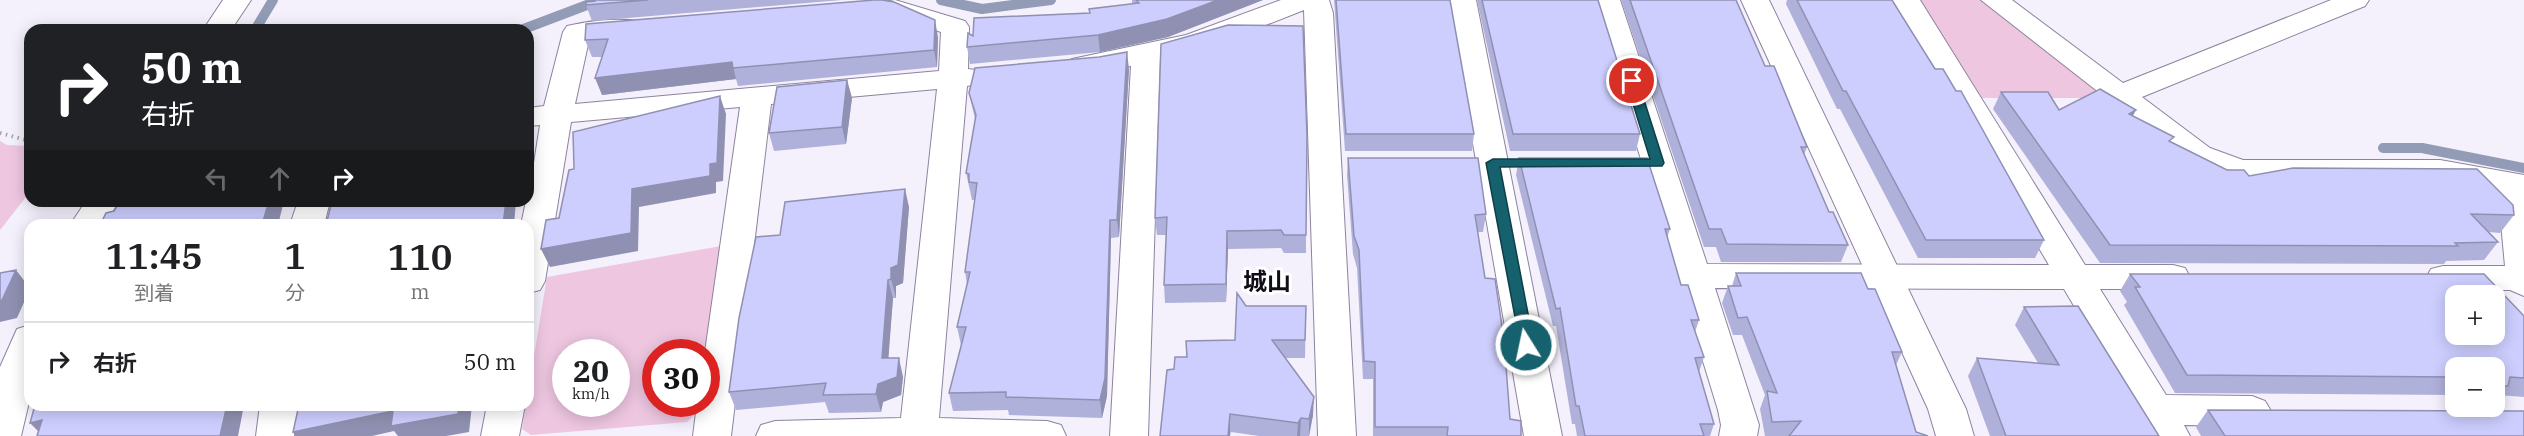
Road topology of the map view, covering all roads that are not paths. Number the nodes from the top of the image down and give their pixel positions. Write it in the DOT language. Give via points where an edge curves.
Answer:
graph roads {
  1 [pos="237,0"];
  2 [pos="1304,0"];
  3 [pos="1315,0"];
  4 [pos="1462,0"];
  5 [pos="1606,0"];
  6 [pos="1755,0"];
  7 [pos="1906,0"];
  8 [pos="1995,0"];
  9 [pos="2355,0"];
  10 [pos="871,7"];
  11 [pos="221,24"];
  12 [pos="659,25"];
  13 [pos="1146,55"];
  14 [pos="1056,68"];
  15 [pos="999,74"];
  16 [pos="953,79"];
  17 [pos="2120,95"];
  18 [pos="757,96"];
  19 [pos="543,116"];
  20 [pos="1457,163"];
  21 [pos="1504,163"];
  22 [pos="1622,163"];
  23 [pos="1658,163"];
  24 [pos="2518,184"];
  25 [pos="534,219"];
  26 [pos="1696,276"];
  27 [pos="1884,277"];
  28 [pos="2076,277"];
  29 [pos="2205,277"];
  30 [pos="2416,278"];
  31 [pos="2523,281"];
  32 [pos="24,353"];
  33 [pos="278,411"];
  34 [pos="505,411"];
  35 [pos="2287,411"];
  36 [pos="2164,423"];
  37 [pos="918,434"];
  38 [pos="2,436"];
  39 [pos="275,436"];
  40 [pos="500,436"];
  41 [pos="712,436"];
  42 [pos="775,436"];
  43 [pos="1047,436"];
  44 [pos="1129,436"];
  45 [pos="1337,436"];
  46 [pos="1543,436"];
  47 [pos="1738,436"];
  48 [pos="1955,436"];
  1 -- 11 [label="street"];
  2 -- 13 [label="street" via="1230,32"];
  3 -- 45 [label="street" via="1339,163"];
  4 -- 21 [label="street"];
  5 -- 23 [label="street"];
  6 -- 27 [label="street"];
  7 -- 28 [label="street"];
  8 -- 17 [label="street"];
  9 -- 17 [label="street"];
  10 -- 16 [label="street" via="900,8 955,27"];
  12 -- 19 [label="street" via="577,32"];
  13 -- 14 [label="street"];
  13 -- 44 [label="street"];
  15 -- 16 [label="street"];
  16 -- 18 [label="street"];
  16 -- 37 [label="street"];
  17 -- 24 [label="street" via="2199,155 2240,170 2402,168 2440,170"];
  18 -- 19 [label="street"];
  18 -- 41 [label="street"];
  19 -- 25 [label="street"];
  20 -- 21 [label="street"];
  21 -- 46 [label="street"];
  22 -- 23 [label="street"];
  23 -- 26 [label="street"];
  24 -- 31 [label="street"];
  26 -- 27 [label="street"];
  26 -- 47 [label="street" via="1737,410"];
  27 -- 28 [label="street"];
  27 -- 48 [label="street" via="1947,409"];
  28 -- 29 [label="street"];
  28 -- 36 [label="street"];
  30 -- 31 [label="street"];
  32 -- 38 [label="street"];
  33 -- 39 [label="street"];
  34 -- 40 [label="street"];
  35 -- 36 [label="street"];
  37 -- 42 [label="street"];
  37 -- 43 [label="street"];
}
